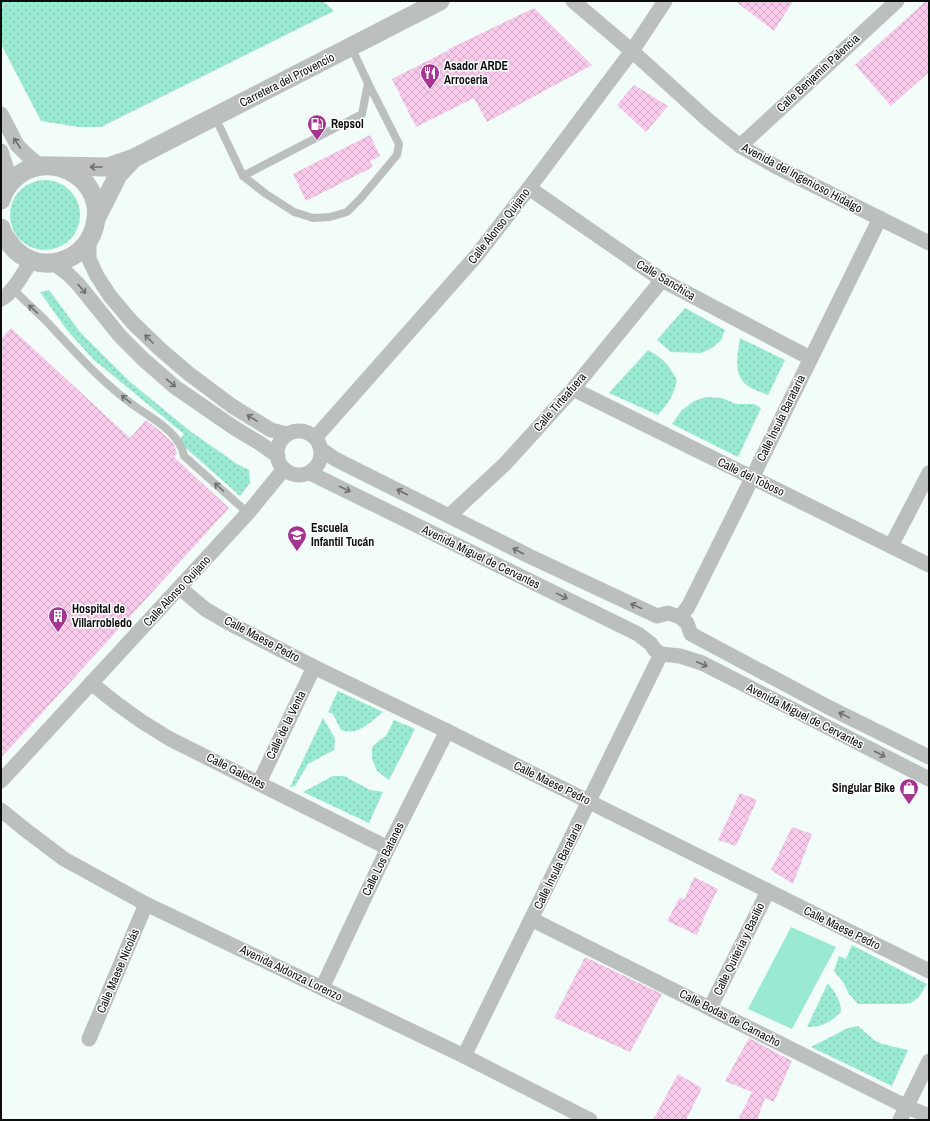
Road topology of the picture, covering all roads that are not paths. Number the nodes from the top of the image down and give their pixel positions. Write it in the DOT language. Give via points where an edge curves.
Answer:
graph roads {
  1 [pos="440,1"];
  2 [pos="573,1"];
  3 [pos="665,1"];
  4 [pos="897,1"];
  5 [pos="351,47"];
  6 [pos="632,51"];
  7 [pos="368,83"];
  8 [pos="1,114"];
  9 [pos="214,117"];
  10 [pos="740,146"];
  11 [pos="1,151"];
  12 [pos="134,158"];
  13 [pos="47,166"];
  14 [pos="243,176"];
  15 [pos="530,188"];
  16 [pos="5,189"];
  17 [pos="880,218"];
  18 [pos="96,219"];
  19 [pos="1,228"];
  20 [pos="89,240"];
  21 [pos="929,243"];
  22 [pos="1,258"];
  23 [pos="28,259"];
  24 [pos="54,263"];
  25 [pos="662,280"];
  26 [pos="6,296"];
  27 [pos="810,358"];
  28 [pos="573,389"];
  29 [pos="287,434"];
  30 [pos="318,444"];
  31 [pos="281,463"];
  32 [pos="310,472"];
  33 [pos="929,474"];
  34 [pos="753,478"];
  35 [pos="248,513"];
  36 [pos="449,516"];
  37 [pos="891,546"];
  38 [pos="929,565"];
  39 [pos="180,588"];
  40 [pos="658,616"];
  41 [pos="680,617"];
  42 [pos="691,634"];
  43 [pos="656,649"];
  44 [pos="680,656"];
  45 [pos="314,667"];
  46 [pos="91,684"];
  47 [pos="447,731"];
  48 [pos="929,757"];
  49 [pos="929,779"];
  50 [pos="1,781"];
  51 [pos="259,783"];
  52 [pos="589,802"];
  53 [pos="1,810"];
  54 [pos="388,848"];
  55 [pos="768,891"];
  56 [pos="146,904"];
  57 [pos="531,919"];
  58 [pos="929,971"];
  59 [pos="322,988"];
  60 [pos="710,1008"];
  61 [pos="89,1039"];
  62 [pos="464,1056"];
  63 [pos="929,1061"];
  64 [pos="907,1107"];
  65 [pos="929,1116"];
  66 [pos="590,1120"];
  67 [pos="900,1120"];
  1 -- 5 [label="street, Carretera del Provencio"];
  2 -- 6 [label="street, Avenida del Ingenioso Hidalgo"];
  3 -- 6 [label="street, Calle Alonso Quijano"];
  4 -- 10 [label="street, Calle Benjamín Palencia"];
  5 -- 7 [label="lane"];
  5 -- 9 [label="street, Carretera del Provencio"];
  6 -- 10 [label="street, Avenida del Ingenioso Hidalgo"];
  6 -- 15 [label="street, Calle Alonso Quijano"];
  7 -- 14 [label="lane" via="362,114"];
  7 -- 14 [label="lane" via="399,144 396,155 347,212 313,218 294,212"];
  13 -- 8 [label="street, one-way" via="27,155 17,145"];
  9 -- 12 [label="street, Carretera del Provencio"];
  9 -- 14 [label="lane"];
  10 -- 17 [label="street, Avenida del Ingenioso Hidalgo"];
  11 -- 16 [label="street"];
  12 -- 13 [label="street, Carretera del Provencio, one-way" via="108,167"];
  12 -- 18 [label="street, Carretera del Provencio" via="118,175"];
  13 -- 16 [label="street" via="32,168 20,174"];
  13 -- 18 [label="street" via="58,166 84,181 92,194"];
  15 -- 25 [label="street, Calle Sanchica"];
  15 -- 30 [label="street, Calle Alonso Quijano"];
  17 -- 21 [label="street, Avenida del Ingenioso Hidalgo"];
  17 -- 27 [label="street, Calle Ínsula Barataria"];
  18 -- 20 [label="street, Carretera del Provencio"];
  19 -- 23 [label="street" via="12,248"];
  20 -- 24 [label="street" via="76,254"];
  29 -- 20 [label="street, one-way" via="271,430 232,406 188,373 132,322 97,276 89,259"];
  22 -- 23 [label="street"];
  23 -- 24 [label="street"];
  23 -- 26 [label="street"];
  24 -- 31 [label="street, one-way" via="78,284 120,336 143,359 176,387 261,444"];
  25 -- 27 [label="street, Calle Sanchica"];
  25 -- 28 [label="street, Calle Tirteafuera"];
  35 -- 26 [label="lane, one-way" via="184,456 183,450 170,432 101,378 16,292"];
  27 -- 34 [label="street, Calle Ínsula Barataria"];
  28 -- 34 [label="street, Calle del Toboso"];
  28 -- 36 [label="street, Calle Tirteafuera" via="505,464"];
  29 -- 30 [label="street" via="302,431 309,433"];
  29 -- 31 [label="street" via="277,450"];
  30 -- 32 [label="street" via="321,456 319,463"];
  36 -- 30 [label="street, Avenida Miguel de Cervantes, one-way" via="335,458"];
  31 -- 32 [label="street" via="290,473 303,475"];
  31 -- 35 [label="street, Calle Alonso Quijano"];
  32 -- 43 [label="street, Avenida Miguel de Cervantes, one-way" via="638,634"];
  33 -- 37 [label="street"];
  34 -- 37 [label="street, Calle del Toboso"];
  34 -- 41 [label="street, Calle Ínsula Barataria" via="688,607"];
  35 -- 39 [label="street, Calle Alonso Quijano"];
  40 -- 36 [label="street, Avenida Miguel de Cervantes, one-way"];
  37 -- 38 [label="street, Calle del Toboso"];
  39 -- 45 [label="street, Calle Maese Pedro" via="205,609"];
  39 -- 46 [label="street, Calle Alonso Quijano"];
  40 -- 41 [label="street, Avenida Miguel de Cervantes" via="668,613"];
  40 -- 43 [label="street" via="649,633"];
  41 -- 42 [label="street" via="688,623"];
  42 -- 44 [label="street" via="688,646"];
  48 -- 42 [label="street, Avenida Miguel de Cervantes, one-way"];
  43 -- 44 [label="street, Avenida Miguel de Cervantes"];
  43 -- 52 [label="street, Calle Ínsula Barataria"];
  44 -- 49 [label="street, Avenida Miguel de Cervantes, one-way" via="702,663"];
  45 -- 47 [label="street, Calle Maese Pedro"];
  45 -- 51 [label="street, Calle de la Venta"];
  46 -- 50 [label="street, Calle Alonso Quijano"];
  46 -- 51 [label="street, Calle Galeotes" via="170,739"];
  47 -- 52 [label="street, Calle Maese Pedro"];
  47 -- 54 [label="street, Calle Los Batanes"];
  51 -- 54 [label="street, Calle Galeotes"];
  52 -- 55 [label="street, Calle Maese Pedro"];
  52 -- 57 [label="street, Calle Ínsula Barataria"];
  53 -- 56 [label="street, Avenida Aldonza Lorenzo" via="64,859"];
  54 -- 59 [label="street, Calle Los Batanes"];
  55 -- 58 [label="street, Calle Maese Pedro"];
  55 -- 60 [label="street, Calle Quiteria y Basilio"];
  56 -- 59 [label="street, Avenida Aldonza Lorenzo"];
  56 -- 61 [label="street, Calle Maese Nicolás"];
  57 -- 60 [label="street, Calle Bodas de Camacho"];
  57 -- 62 [label="street, Calle Ínsula Barataria"];
  59 -- 62 [label="street, Avenida Aldonza Lorenzo"];
  60 -- 64 [label="street, Calle Bodas de Camacho"];
  62 -- 66 [label="street, Avenida Aldonza Lorenzo"];
  63 -- 64 [label="street"];
  64 -- 65 [label="street, Calle Bodas de Camacho"];
  64 -- 67 [label="street"];
}
